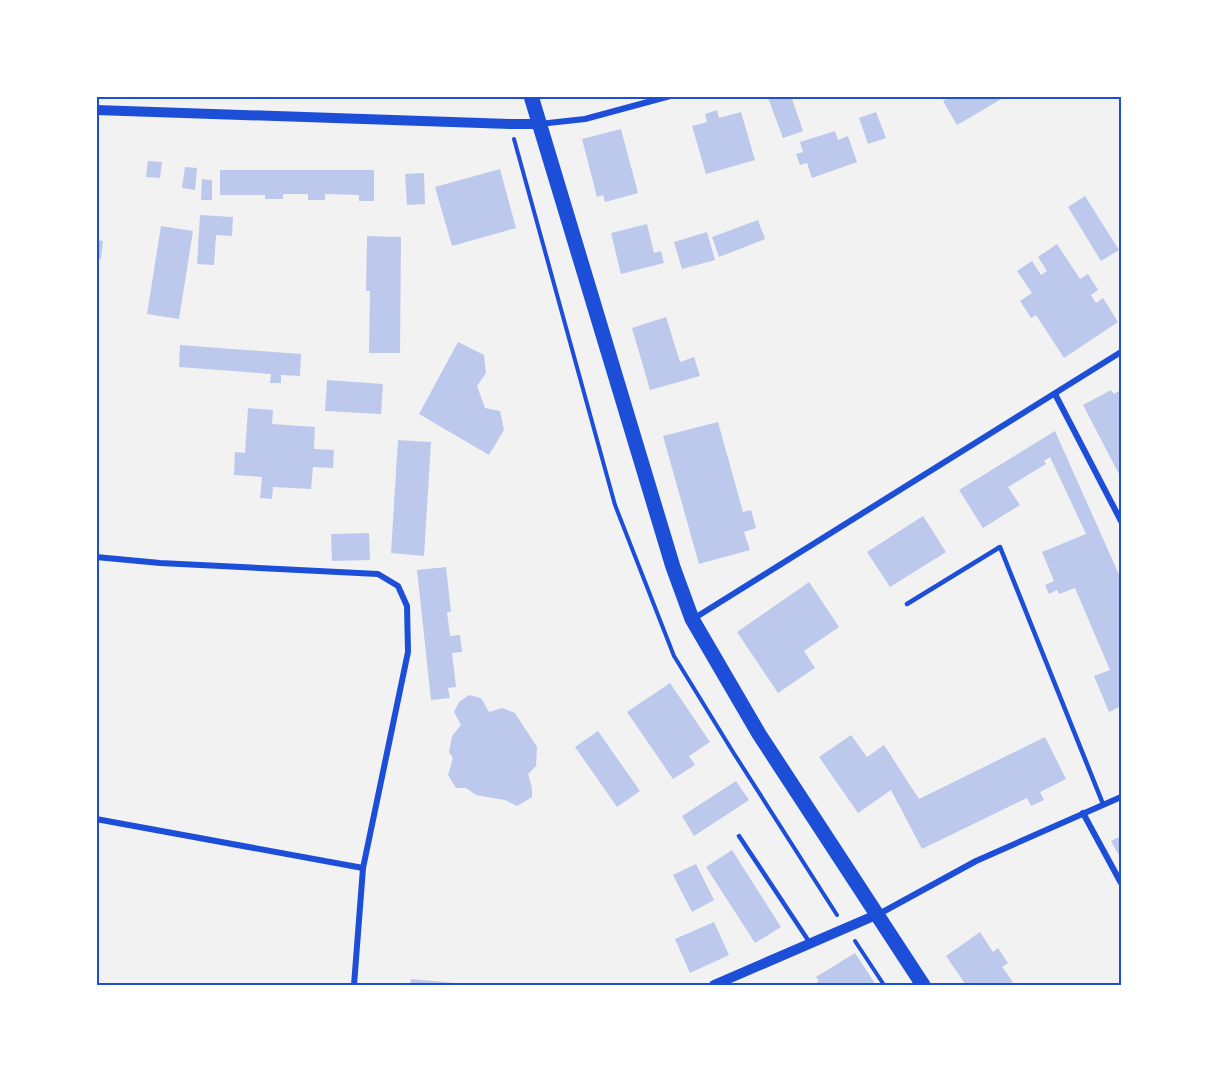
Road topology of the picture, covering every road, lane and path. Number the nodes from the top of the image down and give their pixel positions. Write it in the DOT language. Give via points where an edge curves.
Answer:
graph roads {
  1 [pos="531,96"];
  2 [pos="670,96"];
  3 [pos="96,110"];
  4 [pos="539,124"];
  5 [pos="1121,352"];
  6 [pos="1055,394"];
  7 [pos="1121,521"];
  8 [pos="96,557"];
  9 [pos="907,604"];
  10 [pos="693,619"];
  11 [pos="1121,796"];
  12 [pos="1103,804"];
  13 [pos="1083,813"];
  14 [pos="96,819"];
  15 [pos="739,836"];
  16 [pos="363,868"];
  17 [pos="1121,884"];
  18 [pos="876,915"];
  19 [pos="845,927"];
  20 [pos="810,943"];
  21 [pos="354,985"];
  22 [pos="714,985"];
  23 [pos="884,985"];
  24 [pos="923,985"];
  1 -- 4 [label="main road"];
  2 -- 4 [label="street" via="585,119"];
  3 -- 4 [label="street"];
  4 -- 10 [label="main road" via="673,567"];
  5 -- 6 [label="street"];
  6 -- 7 [label="street"];
  6 -- 10 [label="street"];
  8 -- 16 [label="street" via="378,574 398,586 407,606 408,652"];
  9 -- 12 [label="lane" via="1000,547"];
  10 -- 18 [label="main road" via="759,734"];
  11 -- 12 [label="street"];
  12 -- 13 [label="street"];
  13 -- 17 [label="street"];
  13 -- 18 [label="street" via="976,861"];
  14 -- 16 [label="street"];
  15 -- 20 [label="lane"];
  16 -- 21 [label="street"];
  18 -- 19 [label="street"];
  18 -- 24 [label="main road"];
  19 -- 20 [label="street"];
  19 -- 23 [label="path"];
  20 -- 22 [label="street"];
}
